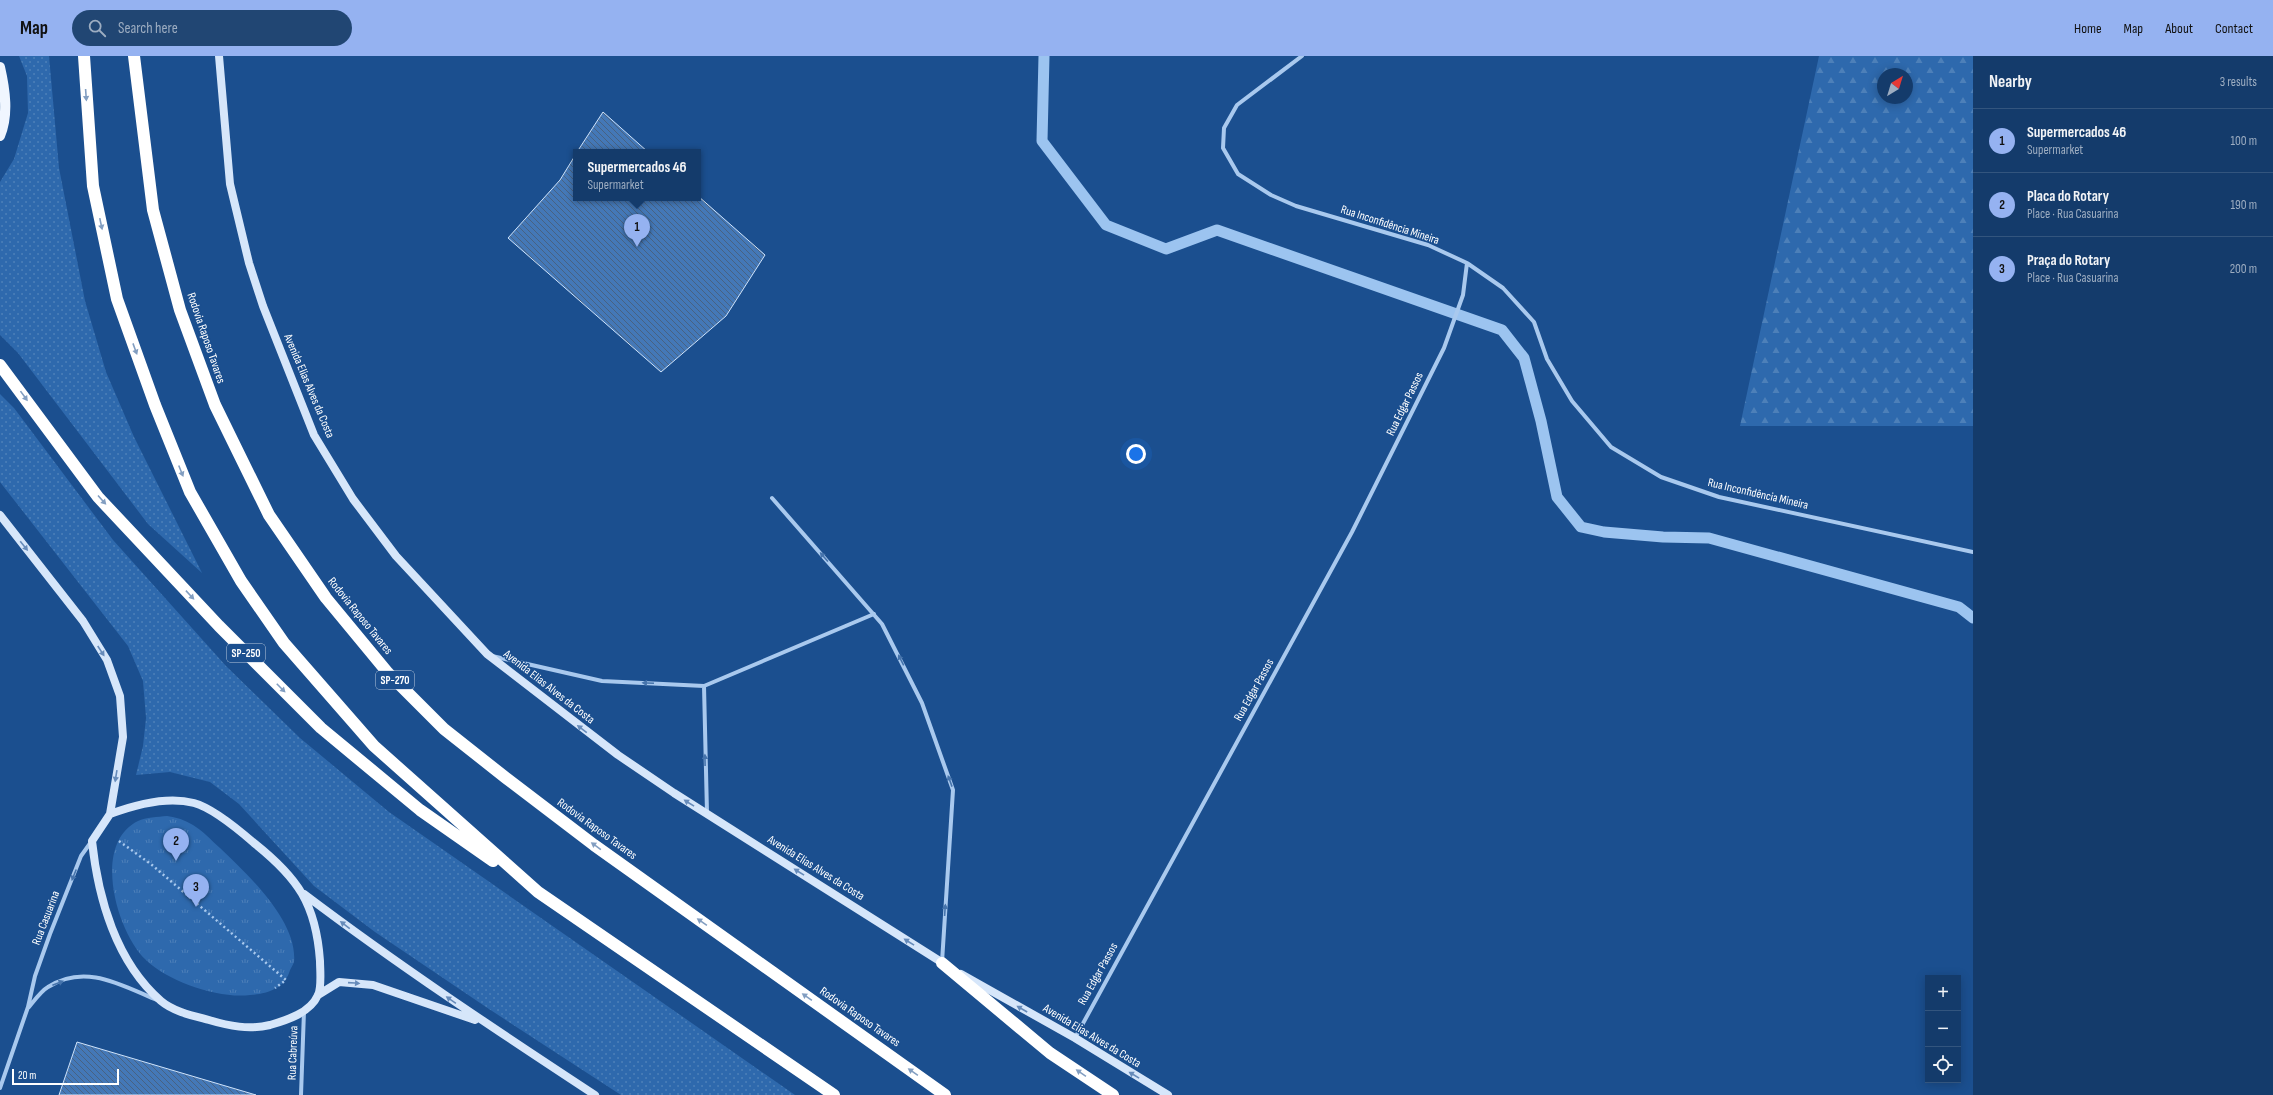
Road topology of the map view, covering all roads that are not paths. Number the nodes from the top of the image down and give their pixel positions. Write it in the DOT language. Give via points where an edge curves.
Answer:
graph roads {
  1 [pos="84,56"];
  2 [pos="134,56"];
  3 [pos="220,56"];
  4 [pos="1302,56"];
  5 [pos="0,67"];
  6 [pos="0,136"];
  7 [pos="1467,263"];
  8 [pos="0,365"];
  9 [pos="772,498"];
  10 [pos="0,515"];
  11 [pos="1973,552"];
  12 [pos="874,614"];
  13 [pos="487,654"];
  14 [pos="704,686"];
  15 [pos="707,813"];
  16 [pos="110,814"];
  17 [pos="92,841"];
  18 [pos="538,892"];
  19 [pos="304,893"];
  20 [pos="942,963"];
  21 [pos="318,995"];
  22 [pos="162,1002"];
  23 [pos="28,1007"];
  24 [pos="304,1011"];
  25 [pos="483,1022"];
  26 [pos="1075,1038"];
  27 [pos="0,1088"];
  28 [pos="301,1095"];
  29 [pos="594,1095"];
  30 [pos="834,1095"];
  31 [pos="945,1095"];
  32 [pos="1113,1095"];
  33 [pos="1168,1095"];
  1 -- 18 [label="highway, one-way" via="93,186 117,299 190,492 241,581 284,643 374,746"];
  31 -- 2 [label="highway, Rodovia Raposo Tavares / SP-270, one-way" via="601,850 500,774 444,729 388,673 326,598 269,515 215,405 183,317 153,210"];
  3 -- 13 [label="main road, Avenida Elias Alves da Costa" via="230,184 249,264 314,435 353,499 396,556"];
  4 -- 7 [label="street, Rua Inconfidência Mineira" via="1237,105 1224,128 1224,148 1238,174 1271,195 1296,206 1428,245"];
  5 -- 6 [label="main road" via="6,92 3,130"];
  7 -- 11 [label="street, Rua Inconfidência Mineira" via="1503,288 1534,322 1547,359 1572,401 1611,447 1661,477 1719,497"];
  7 -- 26 [label="street, Rua Edgar Passos" via="1463,295 1444,348 1352,532"];
  8 -- 18 [label="highway, SP-250, one-way" via="98,496 219,626 321,728 420,810"];
  12 -- 9 [label="street, one-way"];
  10 -- 16 [label="main road, one-way" via="82,621 108,660 120,696 122,737"];
  12 -- 14 [label="street"];
  20 -- 12 [label="street, one-way" via="953,790 922,703 882,624"];
  14 -- 13 [label="street, one-way" via="602,681"];
  15 -- 13 [label="main road, Avenida Elias Alves da Costa, one-way" via="618,755"];
  15 -- 14 [label="street, one-way"];
  20 -- 15 [label="main road, Avenida Elias Alves da Costa, one-way"];
  16 -- 17 [label="main road"];
  16 -- 19 [label="main road" via="129,807 160,802 194,803 226,820 256,844"];
  17 -- 22 [label="main road" via="100,894 110,924 140,979"];
  17 -- 23 [label="street, Rua Casuarina, one-way" via="81,856 50,934 35,976"];
  18 -- 30 [label="highway"];
  19 -- 21 [label="main road" via="315,924 319,946"];
  25 -- 19 [label="main road, one-way" via="353,931"];
  26 -- 20 [label="main road, Avenida Elias Alves da Costa, one-way"];
  32 -- 20 [label="highway, one-way" via="1050,1053"];
  21 -- 24 [label="main road"];
  21 -- 25 [label="main road, one-way" via="339,982 373,985"];
  23 -- 22 [label="street, Rua Casuarina, one-way" via="48,987 78,975 103,978"];
  22 -- 24 [label="main road" via="188,1014 239,1027 264,1026 289,1020"];
  23 -- 27 [label="street, Rua Casuarina"];
  24 -- 28 [label="street, Rua Cabreúva"];
  25 -- 29 [label="main road"];
  33 -- 26 [label="main road, Avenida Elias Alves da Costa, one-way"];
}
